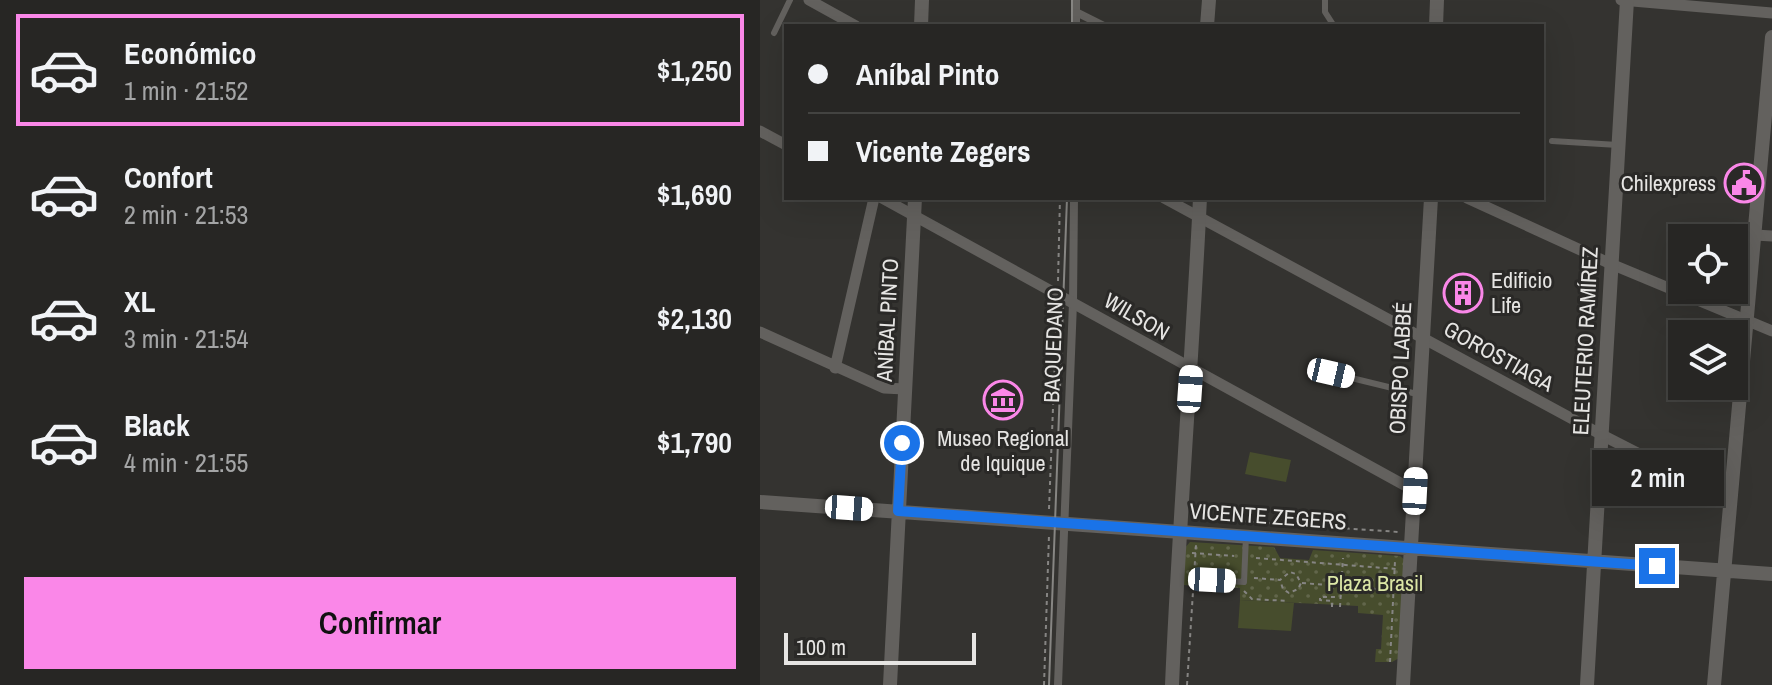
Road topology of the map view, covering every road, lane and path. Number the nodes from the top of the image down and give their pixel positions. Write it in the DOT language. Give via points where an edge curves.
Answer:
graph roads {
  1 [pos="790,0"];
  2 [pos="809,0"];
  3 [pos="922,0"];
  4 [pos="1076,0"];
  5 [pos="1209,0"];
  6 [pos="1325,0"];
  7 [pos="1437,0"];
  8 [pos="1625,0"];
  9 [pos="1076,12"];
  10 [pos="1772,13"];
  11 [pos="852,24"];
  12 [pos="921,24"];
  13 [pos="1076,24"];
  14 [pos="1100,24"];
  15 [pos="1207,24"];
  16 [pos="1333,24"];
  17 [pos="1436,24"];
  18 [pos="774,33"];
  19 [pos="1772,37"];
  20 [pos="760,131"];
  21 [pos="1552,141"];
  22 [pos="784,144"];
  23 [pos="1618,145"];
  24 [pos="874,200"];
  25 [pos="886,200"];
  26 [pos="915,200"];
  27 [pos="1060,200"];
  28 [pos="1074,200"];
  29 [pos="1168,200"];
  30 [pos="1200,200"];
  31 [pos="1431,200"];
  32 [pos="1471,200"];
  33 [pos="915,216"];
  34 [pos="1199,216"];
  35 [pos="1755,235"];
  36 [pos="1772,236"];
  37 [pos="1611,264"];
  38 [pos="1058,295"];
  39 [pos="1073,303"];
  40 [pos="1745,320"];
  41 [pos="1747,320"];
  42 [pos="1748,321"];
  43 [pos="1772,331"];
  44 [pos="760,332"];
  45 [pos="1424,337"];
  46 [pos="835,368"];
  47 [pos="1192,369"];
  48 [pos="1331,373"];
  49 [pos="905,389"];
  50 [pos="1421,395"];
  51 [pos="1740,400"];
  52 [pos="1602,435"];
  53 [pos="1415,491"];
  54 [pos="1731,501"];
  55 [pos="760,502"];
  56 [pos="898,511"];
  57 [pos="1056,522"];
  58 [pos="1179,524"];
  59 [pos="1195,532"];
  60 [pos="1412,533"];
  61 [pos="1246,536"];
  62 [pos="1395,547"];
  63 [pos="1412,549"];
  64 [pos="1178,552"];
  65 [pos="1343,553"];
  66 [pos="1195,554"];
  67 [pos="1246,557"];
  68 [pos="1292,561"];
  69 [pos="1594,562"];
  70 [pos="1342,565"];
  71 [pos="1410,568"];
  72 [pos="1394,569"];
  73 [pos="1725,571"];
  74 [pos="1292,572"];
  75 [pos="1772,574"];
  76 [pos="1212,580"];
  77 [pos="1244,582"];
  78 [pos="1301,583"];
  79 [pos="1341,587"];
  80 [pos="1393,590"];
  81 [pos="1289,593"];
  82 [pos="1340,597"];
  83 [pos="1332,607"];
  84 [pos="1340,607"];
  85 [pos="1389,666"];
  86 [pos="890,685"];
  87 [pos="1044,685"];
  88 [pos="1058,685"];
  89 [pos="1172,685"];
  90 [pos="1187,685"];
  91 [pos="1403,685"];
  92 [pos="1587,685"];
  93 [pos="1714,685"];
  1 -- 18 [label="lane"];
  2 -- 11 [label="street"];
  3 -- 12 [label="street"];
  4 -- 9 [label="street"];
  5 -- 15 [label="street"];
  6 -- 16 [label="lane"];
  7 -- 17 [label="street"];
  8 -- 10 [label="street"];
  8 -- 23 [label="street, ELEUTERIO RAMÍREZ"];
  9 -- 13 [label="street"];
  9 -- 14 [label="street"];
  19 -- 35 [label="street"];
  20 -- 22 [label="street"];
  21 -- 23 [label="lane"];
  23 -- 37 [label="street, ELEUTERIO RAMÍREZ"];
  24 -- 46 [label="street"];
  25 -- 33 [label="street, WILSON"];
  26 -- 33 [label="street, ANÍBAL PINTO"];
  27 -- 38 [label="path"];
  28 -- 39 [label="street, BAQUEDANO"];
  29 -- 34 [label="street, GOROSTIAGA"];
  30 -- 34 [label="street"];
  31 -- 45 [label="street, OBISPO LABBÉ"];
  32 -- 37 [label="street"];
  33 -- 38 [label="street, WILSON"];
  33 -- 49 [label="street, ANÍBAL PINTO"];
  34 -- 45 [label="street, GOROSTIAGA"];
  34 -- 47 [label="street"];
  35 -- 36 [label="street"];
  35 -- 41 [label="street"];
  37 -- 40 [label="street"];
  37 -- 52 [label="street, ELEUTERIO RAMÍREZ"];
  38 -- 39 [label="street, WILSON"];
  38 -- 57 [label="path"];
  39 -- 47 [label="street, WILSON"];
  39 -- 57 [label="street, BAQUEDANO"];
  42 -- 43 [label="street"];
  44 -- 46 [label="street"];
  45 -- 50 [label="street, OBISPO LABBÉ"];
  45 -- 52 [label="street, GOROSTIAGA"];
  46 -- 49 [label="street" via="884,388"];
  47 -- 53 [label="street, WILSON"];
  47 -- 58 [label="street"];
  48 -- 50 [label="lane"];
  49 -- 56 [label="street, ANÍBAL PINTO"];
  50 -- 53 [label="street, OBISPO LABBÉ"];
  51 -- 54 [label="street"];
  52 -- 54 [label="street, GOROSTIAGA"];
  52 -- 69 [label="street, ELEUTERIO RAMÍREZ"];
  53 -- 60 [label="street, OBISPO LABBÉ"];
  54 -- 73 [label="street"];
  55 -- 56 [label="street, VICENTE ZEGERS"];
  56 -- 57 [label="street, VICENTE ZEGERS"];
  56 -- 86 [label="street, ANÍBAL PINTO"];
  57 -- 58 [label="street, VICENTE ZEGERS"];
  57 -- 87 [label="path"];
  57 -- 88 [label="street, BAQUEDANO"];
  58 -- 59 [label="street, VICENTE ZEGERS"];
  58 -- 60 [label="path"];
  58 -- 64 [label="street"];
  59 -- 61 [label="street, VICENTE ZEGERS"];
  59 -- 66 [label="path"];
  60 -- 63 [label="street, OBISPO LABBÉ"];
  61 -- 62 [label="street, VICENTE ZEGERS"];
  61 -- 67 [label="lane"];
  62 -- 63 [label="street, VICENTE ZEGERS"];
  62 -- 72 [label="path"];
  63 -- 69 [label="street, VICENTE ZEGERS"];
  63 -- 71 [label="street, OBISPO LABBÉ"];
  64 -- 66 [label="path"];
  64 -- 89 [label="street"];
  65 -- 70 [label="path"];
  66 -- 67 [label="path"];
  66 -- 90 [label="path"];
  67 -- 68 [label="path"];
  67 -- 77 [label="lane"];
  68 -- 70 [label="path"];
  68 -- 74 [label="path"];
  69 -- 73 [label="street, VICENTE ZEGERS"];
  69 -- 92 [label="street, ELEUTERIO RAMÍREZ"];
  70 -- 72 [label="path"];
  70 -- 79 [label="path"];
  71 -- 72 [label="path"];
  71 -- 91 [label="street, OBISPO LABBÉ"];
  72 -- 80 [label="path"];
  73 -- 75 [label="street, VICENTE ZEGERS"];
  73 -- 93 [label="street"];
  74 -- 78 [label="path"];
  74 -- 81 [label="path" via="1280,580"];
  76 -- 77 [label="lane"];
  77 -- 81 [label="path" via="1244,593 1252,599 1288,602"];
  78 -- 79 [label="path"];
  78 -- 81 [label="path"];
  79 -- 80 [label="path"];
  79 -- 82 [label="path"];
  80 -- 85 [label="path"];
  82 -- 83 [label="path" via="1320,597 1332,601"];
  82 -- 84 [label="path"];
}
